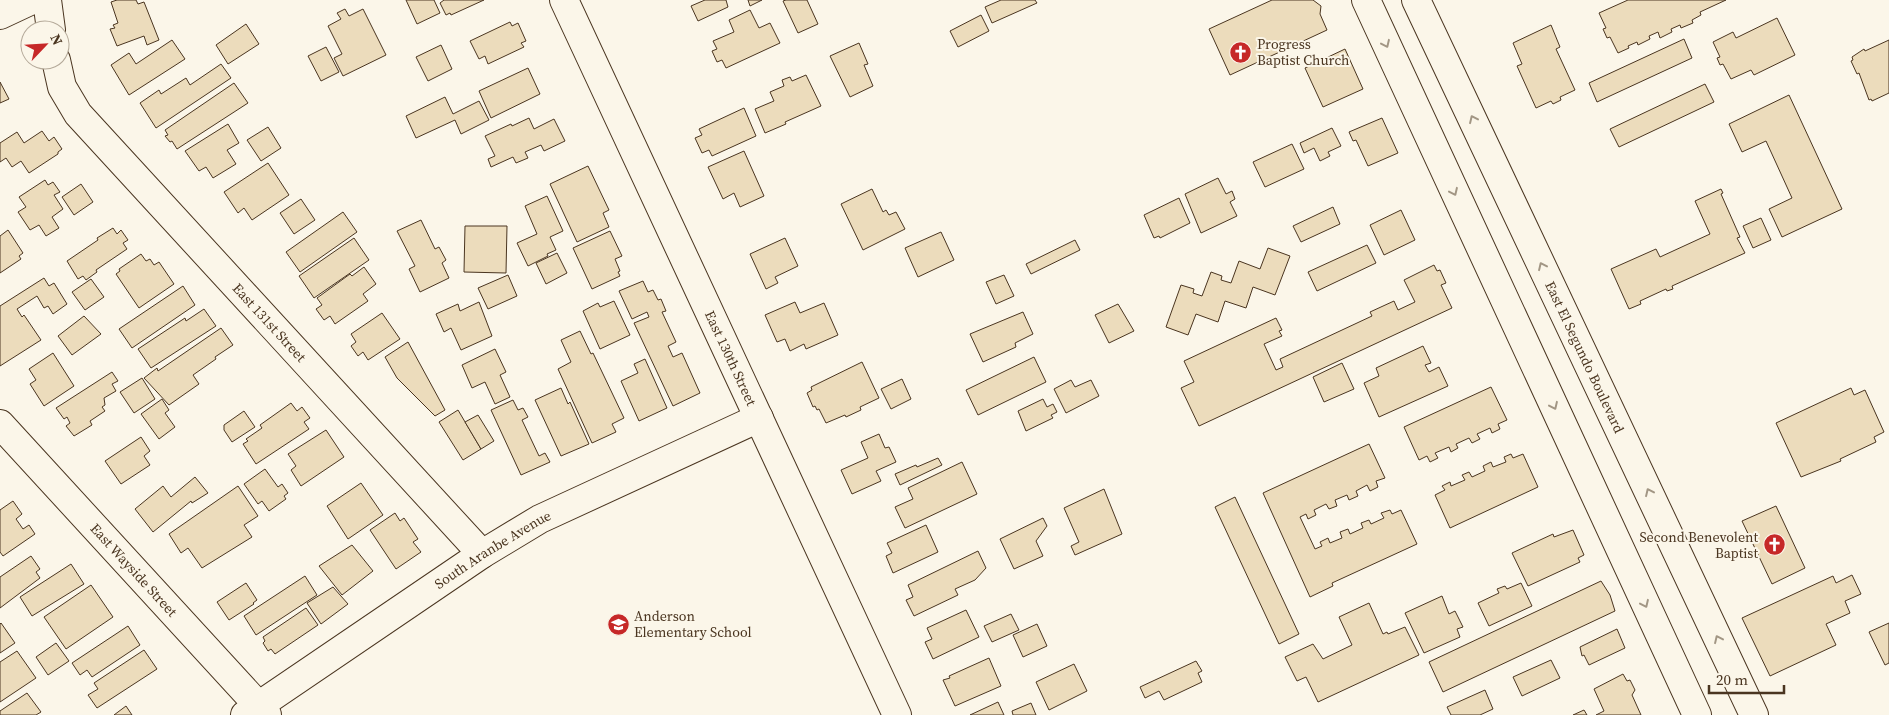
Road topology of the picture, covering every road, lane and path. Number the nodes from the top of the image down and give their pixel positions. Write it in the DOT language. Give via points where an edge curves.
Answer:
graph roads {
  1 [pos="32,0"];
  2 [pos="48,0"];
  3 [pos="564,0"];
  4 [pos="1366,0"];
  5 [pos="1416,0"];
  6 [pos="0,15"];
  7 [pos="50,20"];
  8 [pos="58,70"];
  9 [pos="759,418"];
  10 [pos="0,424"];
  11 [pos="482,554"];
  12 [pos="257,712"];
  13 [pos="897,715"];
  14 [pos="1697,715"];
  15 [pos="1754,715"];
  1 -- 6 [label="street"];
  2 -- 7 [label="street"];
  3 -- 9 [label="street, East 130th Street"];
  4 -- 14 [label="street, one-way"];
  15 -- 5 [label="street, East El Segundo Boulevard, one-way"];
  8 -- 11 [label="street, East 131st Street" via="62,87 78,114"];
  9 -- 11 [label="street, South Aranbe Avenue" via="540,519"];
  9 -- 13 [label="street, East 130th Street"];
  10 -- 12 [label="street, East Wayside Street"];
  11 -- 12 [label="street, South Aranbe Avenue"];
}
